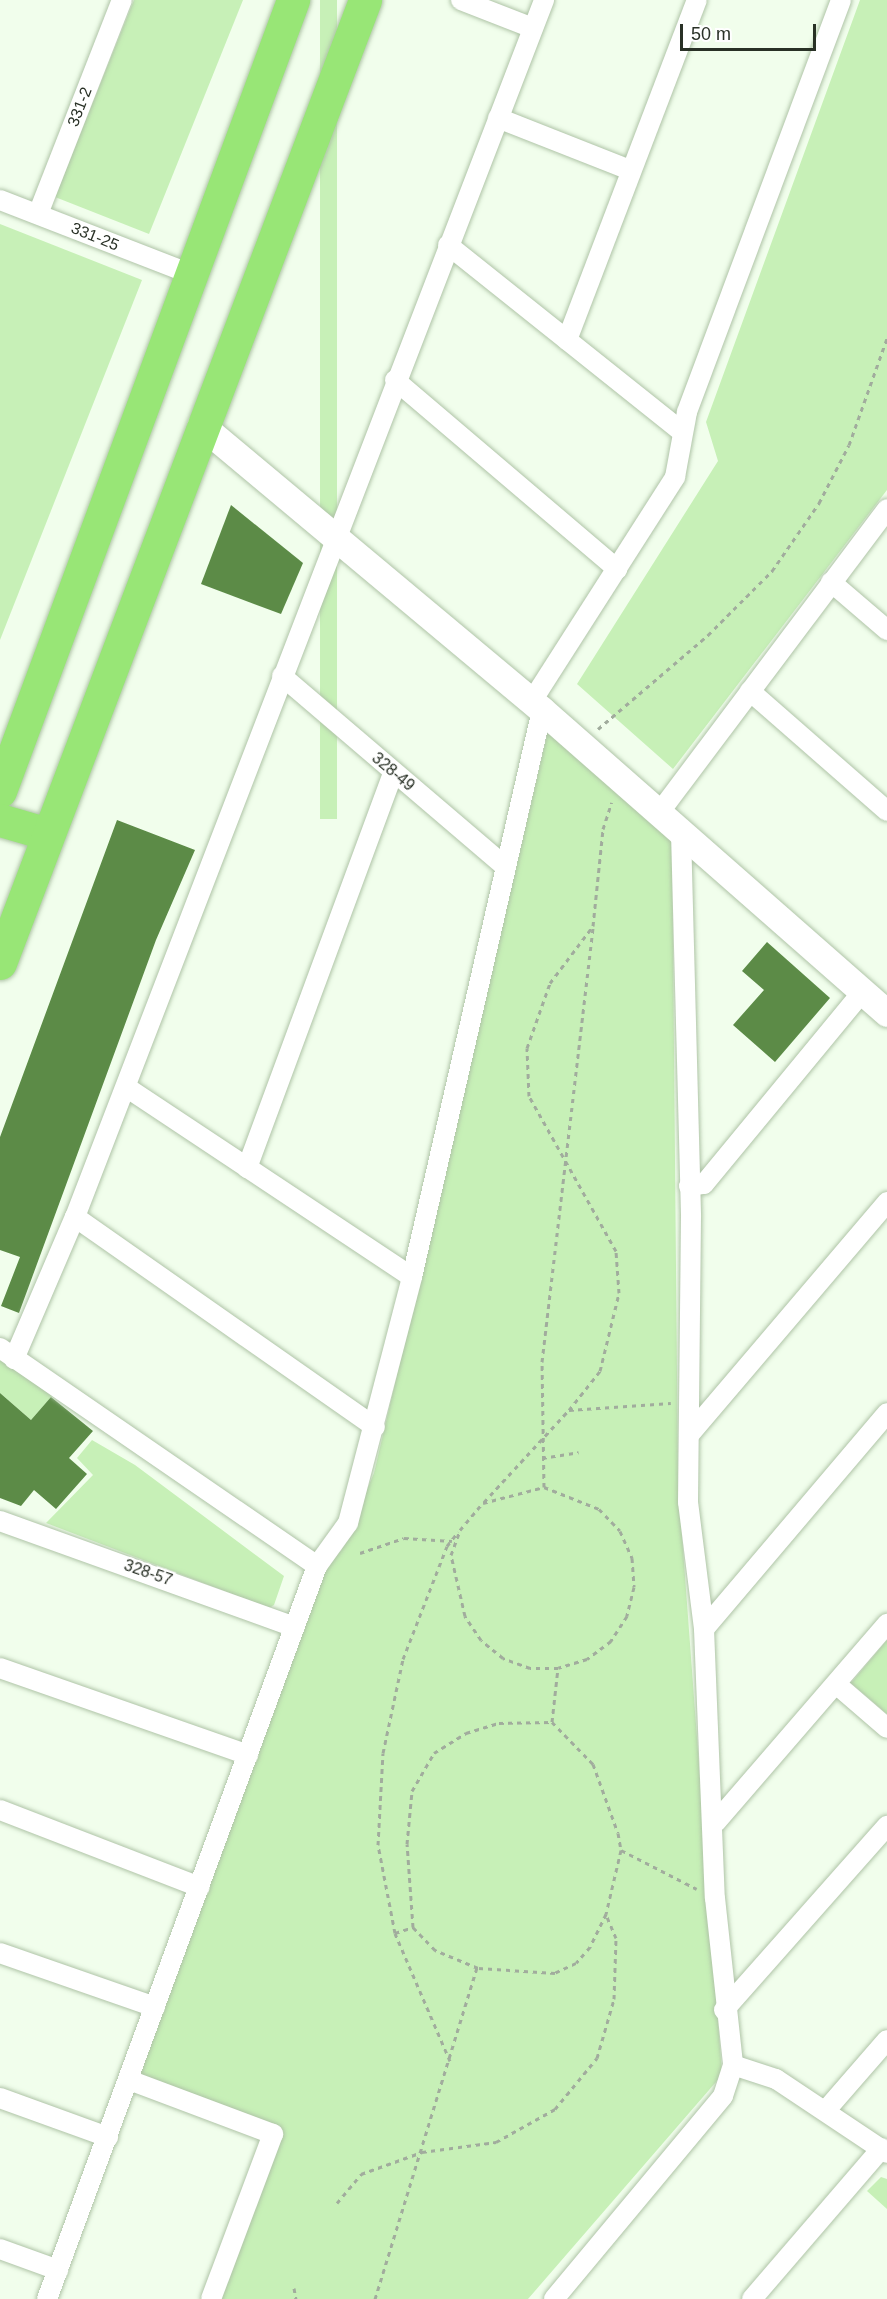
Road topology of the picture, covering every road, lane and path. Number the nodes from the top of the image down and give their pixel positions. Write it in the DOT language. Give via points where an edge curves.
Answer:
graph roads {
  1 [pos="122,0"];
  2 [pos="293,0"];
  3 [pos="365,0"];
  4 [pos="461,0"];
  5 [pos="544,0"];
  6 [pos="697,0"];
  7 [pos="841,0"];
  8 [pos="533,28"];
  9 [pos="498,118"];
  10 [pos="630,170"];
  11 [pos="0,200"];
  12 [pos="38,214"];
  13 [pos="448,245"];
  14 [pos="191,274"];
  15 [pos="887,338"];
  16 [pos="567,340"];
  17 [pos="395,380"];
  18 [pos="201,425"];
  19 [pos="681,431"];
  20 [pos="887,508"];
  21 [pos="334,537"];
  22 [pos="617,569"];
  23 [pos="831,582"];
  24 [pos="887,630"];
  25 [pos="282,676"];
  26 [pos="750,691"];
  27 [pos="537,706"];
  28 [pos="585,747"];
  29 [pos="393,773"];
  30 [pos="619,777"];
  31 [pos="0,791"];
  32 [pos="887,811"];
  33 [pos="659,813"];
  34 [pos="0,820"];
  35 [pos="681,832"];
  36 [pos="48,834"];
  37 [pos="506,867"];
  38 [pos="593,926"];
  39 [pos="0,963"];
  40 [pos="862,992"];
  41 [pos="887,1013"];
  42 [pos="126,1087"];
  43 [pos="565,1165"];
  44 [pos="247,1168"];
  45 [pos="689,1186"];
  46 [pos="887,1202"];
  47 [pos="75,1217"];
  48 [pos="412,1277"];
  49 [pos="7,1354"];
  50 [pos="687,1401"];
  51 [pos="569,1410"];
  52 [pos="887,1413"];
  53 [pos="375,1427"];
  54 [pos="541,1435"];
  55 [pos="689,1436"];
  56 [pos="579,1452"];
  57 [pos="542,1458"];
  58 [pos="544,1487"];
  59 [pos="483,1503"];
  60 [pos="0,1521"];
  61 [pos="453,1542"];
  62 [pos="360,1553"];
  63 [pos="317,1566"];
  64 [pos="887,1624"];
  65 [pos="295,1628"];
  66 [pos="704,1629"];
  67 [pos="0,1668"];
  68 [pos="558,1668"];
  69 [pos="836,1684"];
  70 [pos="552,1722"];
  71 [pos="887,1728"];
  72 [pos="248,1755"];
  73 [pos="0,1810"];
  74 [pos="716,1822"];
  75 [pos="887,1826"];
  76 [pos="621,1850"];
  77 [pos="200,1887"];
  78 [pos="715,1898"];
  79 [pos="606,1914"];
  80 [pos="413,1927"];
  81 [pos="395,1933"];
  82 [pos="0,1953"];
  83 [pos="478,1968"];
  84 [pos="156,2007"];
  85 [pos="724,2010"];
  86 [pos="887,2040"];
  87 [pos="450,2061"];
  88 [pos="733,2065"];
  89 [pos="129,2080"];
  90 [pos="0,2098"];
  91 [pos="827,2109"];
  92 [pos="108,2137"];
  93 [pos="884,2151"];
  94 [pos="422,2152"];
  95 [pos="337,2203"];
  96 [pos="0,2249"];
  97 [pos="58,2270"];
  98 [pos="294,2288"];
  99 [pos="47,2299"];
  100 [pos="211,2299"];
  101 [pos="296,2299"];
  102 [pos="375,2299"];
  103 [pos="554,2299"];
  104 [pos="752,2299"];
  1 -- 12 [label="street, 331-2"];
  2 -- 14 [label="highway"];
  3 -- 18 [label="highway"];
  4 -- 8 [label="street"];
  5 -- 8 [label="street"];
  6 -- 10 [label="street"];
  7 -- 19 [label="street"];
  8 -- 9 [label="street"];
  9 -- 10 [label="street"];
  9 -- 13 [label="street"];
  10 -- 16 [label="street"];
  11 -- 12 [label="street, 331-25"];
  12 -- 14 [label="street, 331-25"];
  13 -- 16 [label="street"];
  13 -- 17 [label="street"];
  14 -- 31 [label="highway"];
  15 -- 28 [label="path" via="849,445 819,503 772,571"];
  16 -- 19 [label="street"];
  17 -- 21 [label="street"];
  17 -- 22 [label="street"];
  18 -- 21 [label="street"];
  18 -- 36 [label="highway"];
  19 -- 22 [label="street" via="675,477"];
  20 -- 23 [label="street"];
  21 -- 25 [label="street"];
  21 -- 27 [label="street"];
  22 -- 27 [label="street"];
  23 -- 24 [label="street"];
  23 -- 26 [label="street"];
  25 -- 29 [label="street, 328-49"];
  25 -- 42 [label="street"];
  26 -- 32 [label="street"];
  26 -- 33 [label="street"];
  27 -- 28 [label="street"];
  27 -- 37 [label="street"];
  28 -- 30 [label="street"];
  29 -- 37 [label="street, 328-49"];
  29 -- 44 [label="street"];
  30 -- 33 [label="street"];
  30 -- 38 [label="path" via="603,829"];
  33 -- 35 [label="street"];
  34 -- 36 [label="highway"];
  35 -- 40 [label="street"];
  35 -- 45 [label="street"];
  36 -- 39 [label="highway"];
  37 -- 48 [label="street"];
  38 -- 43 [label="path"];
  38 -- 43 [label="path" via="550,983 527,1048 529,1096"];
  40 -- 41 [label="street"];
  40 -- 45 [label="street" via="704,1184"];
  42 -- 44 [label="street"];
  42 -- 47 [label="street"];
  43 -- 51 [label="path" via="616,1251 620,1293 600,1371"];
  43 -- 54 [label="path" via="542,1362"];
  44 -- 48 [label="street"];
  45 -- 50 [label="street"];
  46 -- 55 [label="street"];
  47 -- 49 [label="street"];
  47 -- 53 [label="street"];
  48 -- 53 [label="street"];
  49 -- 63 [label="street"];
  50 -- 51 [label="path"];
  50 -- 55 [label="street"];
  51 -- 54 [label="path"];
  52 -- 66 [label="street"];
  53 -- 63 [label="street" via="348,1523"];
  54 -- 57 [label="path"];
  54 -- 59 [label="path"];
  55 -- 66 [label="street" via="688,1502"];
  56 -- 57 [label="path"];
  57 -- 58 [label="path"];
  58 -- 59 [label="path"];
  58 -- 68 [label="path" via="599,1509 620,1531 632,1558 634,1587 627,1616 610,1641 586,1659"];
  59 -- 61 [label="path"];
  60 -- 65 [label="street, 328-57"];
  61 -- 62 [label="path" via="404,1538"];
  61 -- 68 [label="path" via="455,1586 481,1640 503,1658 530,1668"];
  61 -- 81 [label="path" via="403,1659 383,1753 378,1845"];
  63 -- 65 [label="street"];
  64 -- 69 [label="street"];
  65 -- 72 [label="street"];
  66 -- 74 [label="street"];
  67 -- 72 [label="street"];
  68 -- 70 [label="path"];
  69 -- 71 [label="street"];
  69 -- 74 [label="street"];
  70 -- 76 [label="path" via="593,1764"];
  70 -- 80 [label="path" via="499,1723 466,1733 434,1753 412,1791 407,1844"];
  72 -- 77 [label="street"];
  73 -- 77 [label="street"];
  74 -- 78 [label="street"];
  75 -- 85 [label="street"];
  76 -- 78 [label="path"];
  76 -- 79 [label="path"];
  77 -- 84 [label="street"];
  78 -- 85 [label="street"];
  79 -- 83 [label="path" via="590,1947 576,1963 555,1973"];
  79 -- 94 [label="path" via="616,1938 614,1999 597,2058 555,2109 496,2142"];
  80 -- 81 [label="path"];
  80 -- 83 [label="path" via="435,1950"];
  81 -- 87 [label="path"];
  82 -- 84 [label="street"];
  83 -- 87 [label="path"];
  84 -- 89 [label="street"];
  85 -- 88 [label="street"];
  86 -- 91 [label="street"];
  87 -- 94 [label="path"];
  88 -- 91 [label="street" via="776,2079"];
  88 -- 103 [label="street" via="723,2096"];
  89 -- 92 [label="street"];
  89 -- 100 [label="street" via="273,2134"];
  90 -- 92 [label="street"];
  91 -- 93 [label="street"];
  92 -- 97 [label="street"];
  93 -- 104 [label="street"];
  94 -- 95 [label="path" via="361,2174"];
  94 -- 102 [label="path"];
  96 -- 97 [label="street"];
  97 -- 99 [label="street"];
  98 -- 101 [label="path"];
}
